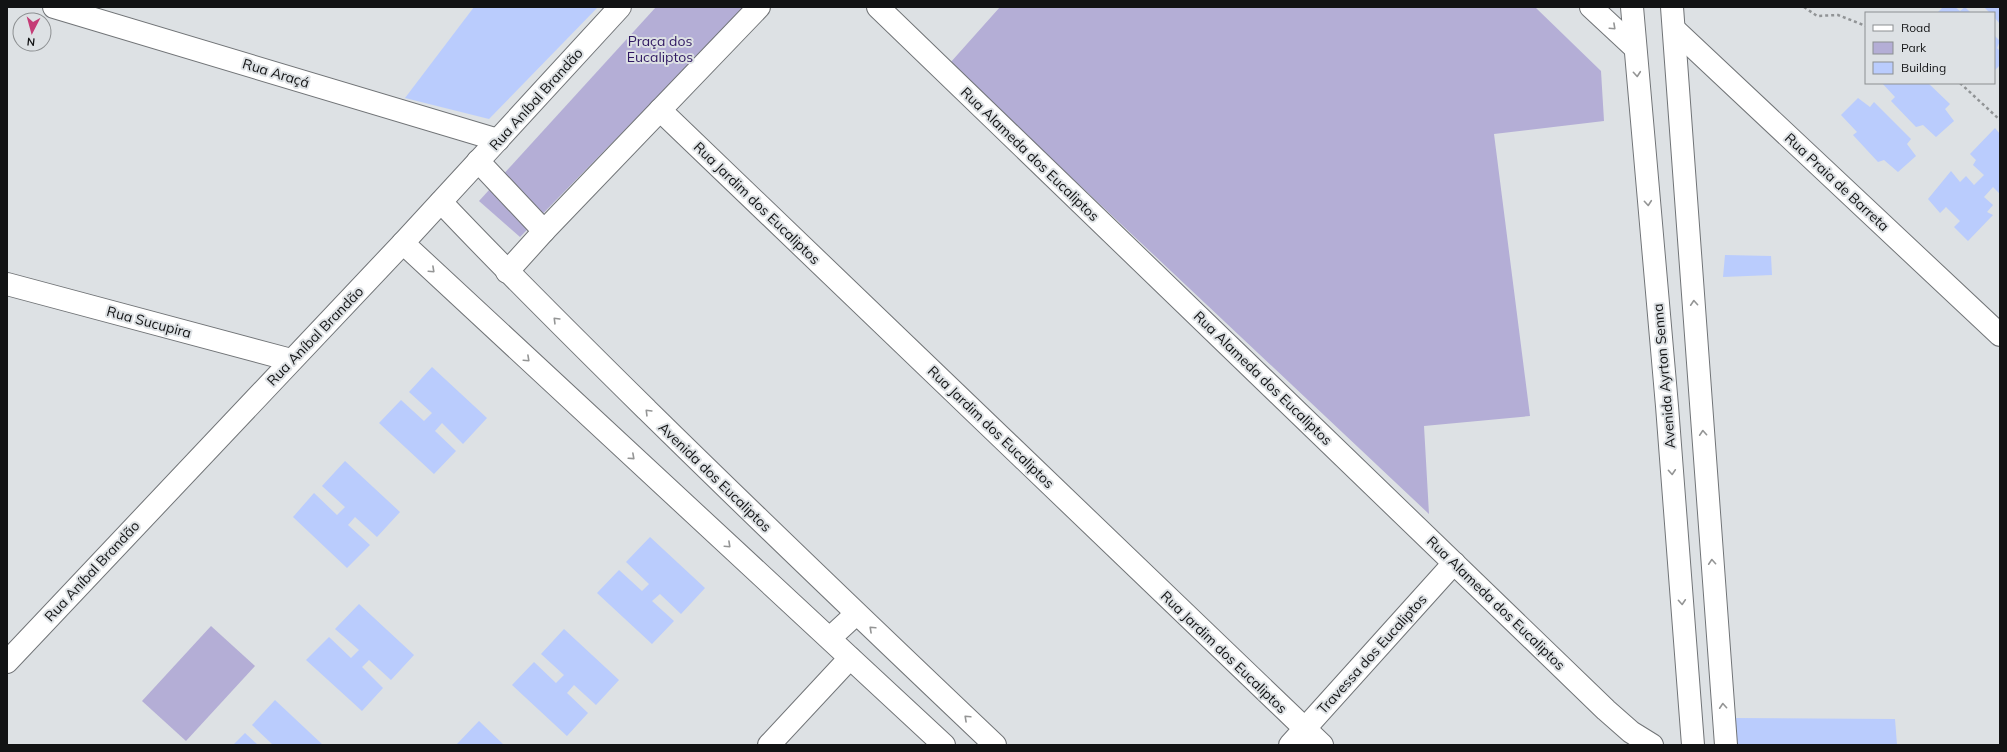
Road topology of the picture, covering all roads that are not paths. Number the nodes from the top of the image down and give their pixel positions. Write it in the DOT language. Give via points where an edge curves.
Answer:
graph roads {
  1 [pos="54,7"];
  2 [pos="620,7"];
  3 [pos="759,7"];
  4 [pos="878,7"];
  5 [pos="1591,7"];
  6 [pos="1632,7"];
  7 [pos="1672,7"];
  8 [pos="1674,29"];
  9 [pos="1634,47"];
  10 [pos="660,110"];
  11 [pos="498,140"];
  12 [pos="478,162"];
  13 [pos="442,202"];
  14 [pos="544,231"];
  15 [pos="403,243"];
  16 [pos="507,272"];
  17 [pos="7,284"];
  18 [pos="2000,335"];
  19 [pos="291,360"];
  20 [pos="1454,563"];
  21 [pos="856,614"];
  22 [pos="830,638"];
  23 [pos="850,658"];
  24 [pos="7,662"];
  25 [pos="1304,729"];
  26 [pos="769,745"];
  27 [pos="944,745"];
  28 [pos="995,745"];
  29 [pos="1290,745"];
  30 [pos="1322,745"];
  31 [pos="1652,745"];
  32 [pos="1693,745"];
  33 [pos="1726,745"];
  1 -- 11 [label="street, Rua Araçá"];
  2 -- 11 [label="street, Rua Aníbal Brandão"];
  3 -- 10 [label="street"];
  4 -- 20 [label="street, Rua Alameda dos Eucaliptos"];
  5 -- 9 [label="street, one-way"];
  6 -- 9 [label="street, Avenida Ayrton Senna"];
  7 -- 8 [label="street"];
  8 -- 18 [label="street, Rua Praia de Barreta"];
  33 -- 8 [label="street, one-way"];
  9 -- 32 [label="street, Avenida Ayrton Senna, one-way" via="1667,406"];
  10 -- 14 [label="street"];
  10 -- 25 [label="street, Rua Jardim dos Eucaliptos"];
  11 -- 12 [label="street, Rua Aníbal Brandão"];
  12 -- 13 [label="street, Rua Aníbal Brandão"];
  12 -- 14 [label="street"];
  13 -- 15 [label="street, Rua Aníbal Brandão"];
  13 -- 16 [label="street, Avenida dos Eucaliptos"];
  14 -- 16 [label="street"];
  15 -- 19 [label="street, Rua Aníbal Brandão"];
  15 -- 22 [label="street, one-way"];
  21 -- 16 [label="street, Avenida dos Eucaliptos, one-way"];
  17 -- 19 [label="street, Rua Sucupira"];
  19 -- 24 [label="street, Rua Aníbal Brandão"];
  20 -- 25 [label="street, Travessa dos Eucaliptos"];
  20 -- 31 [label="street, Rua Alameda dos Eucaliptos" via="1606,710 1631,732"];
  21 -- 22 [label="street"];
  28 -- 21 [label="street, Avenida dos Eucaliptos, one-way"];
  22 -- 23 [label="street"];
  23 -- 26 [label="street"];
  23 -- 27 [label="street"];
  25 -- 29 [label="street, Travessa dos Eucaliptos"];
  25 -- 30 [label="street, Rua Jardim dos Eucaliptos"];
}
